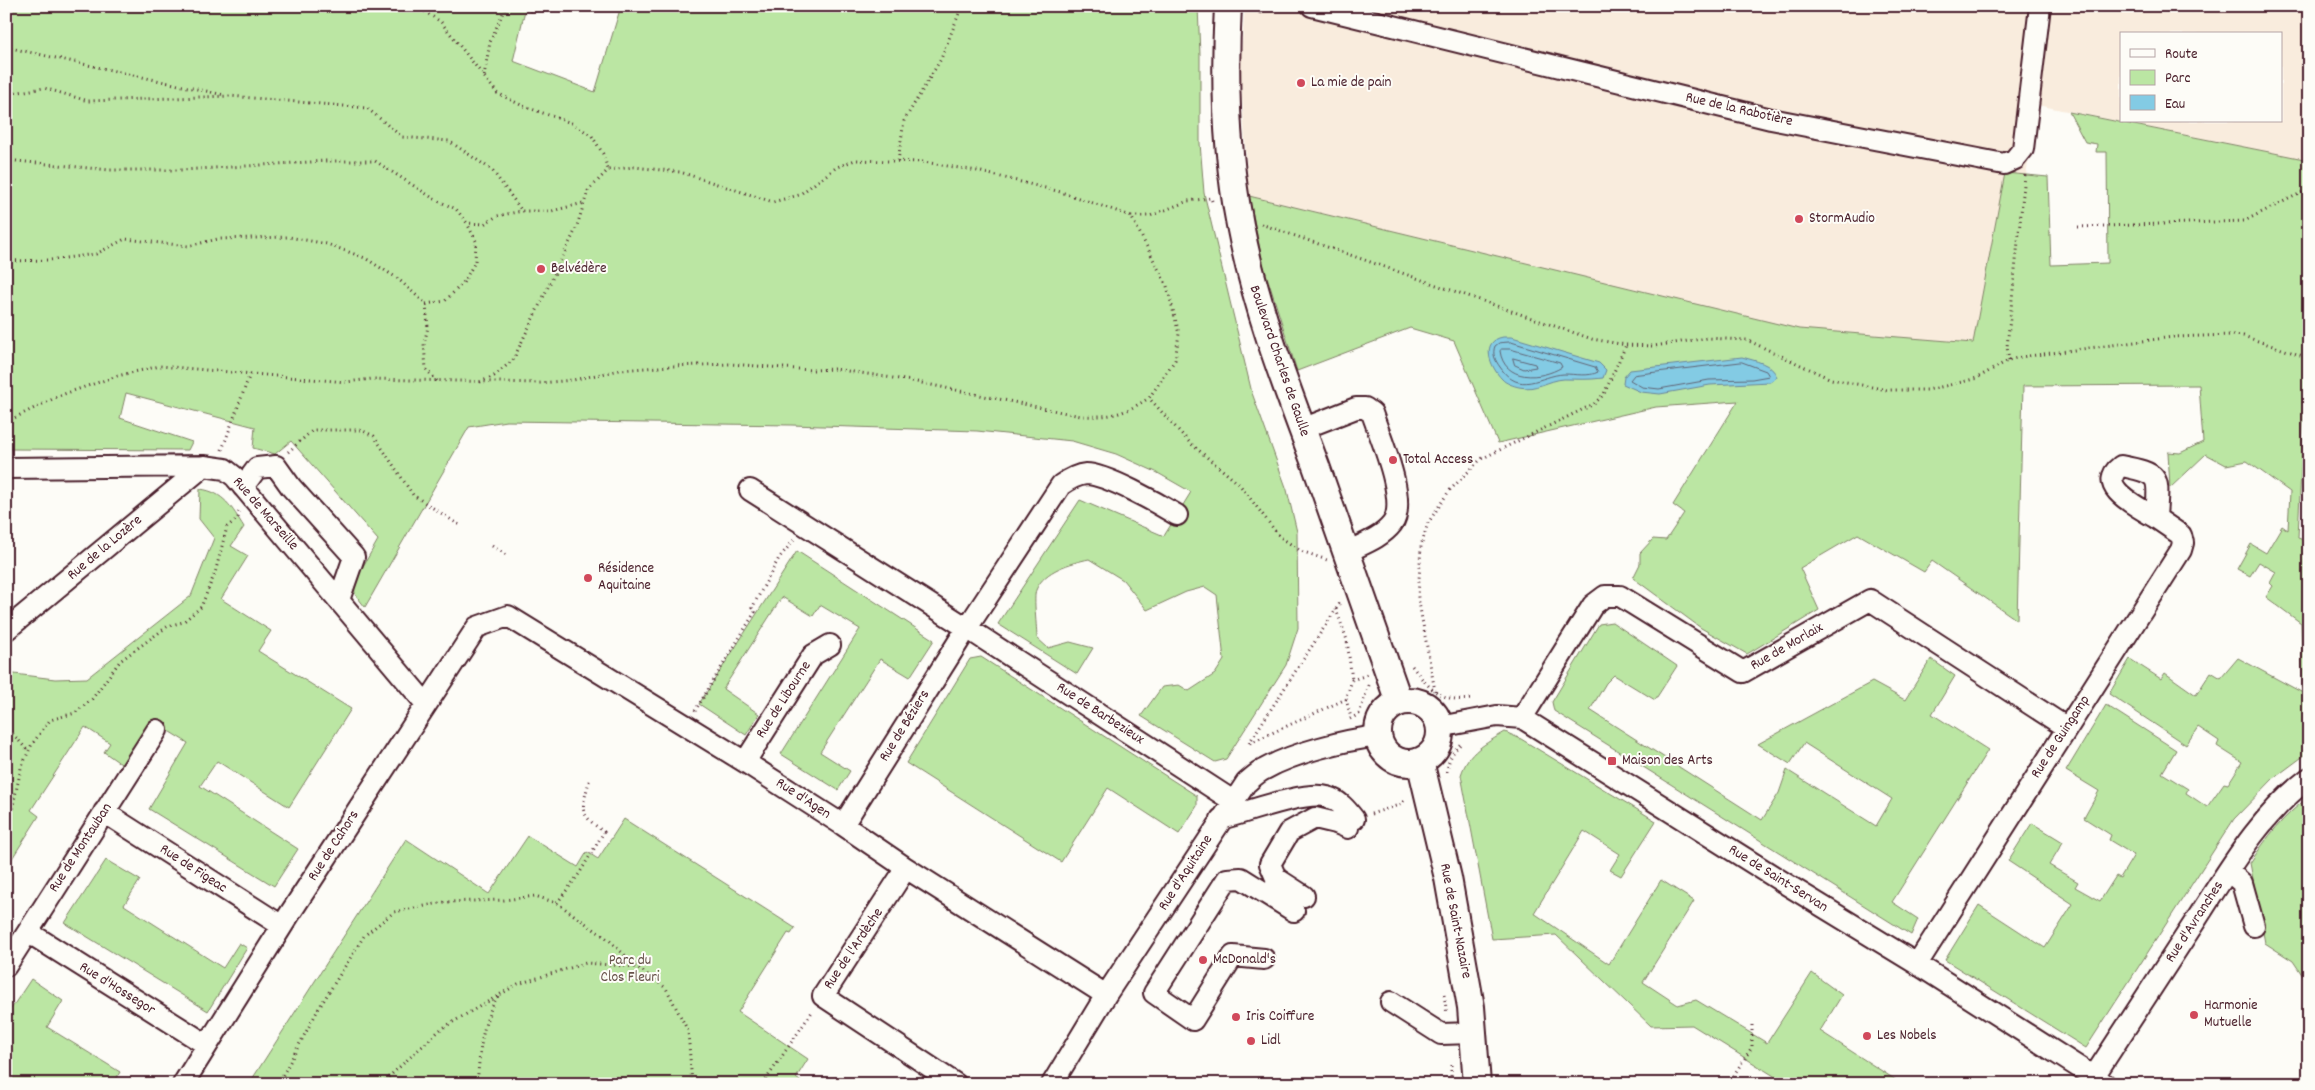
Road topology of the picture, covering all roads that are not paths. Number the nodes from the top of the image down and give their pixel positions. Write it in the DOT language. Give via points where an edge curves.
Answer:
graph roads {
  1 [pos="1228,6"];
  2 [pos="2040,6"];
  3 [pos="1320,7"];
  4 [pos="1302,429"];
  5 [pos="210,466"];
  6 [pos="6,468"];
  7 [pos="243,487"];
  8 [pos="750,490"];
  9 [pos="1177,515"];
  10 [pos="2156,518"];
  11 [pos="1340,557"];
  12 [pos="339,600"];
  13 [pos="496,618"];
  14 [pos="967,628"];
  15 [pos="6,630"];
  16 [pos="830,645"];
  17 [pos="1399,702"];
  18 [pos="426,704"];
  19 [pos="1522,718"];
  20 [pos="1440,727"];
  21 [pos="2067,728"];
  22 [pos="157,730"];
  23 [pos="1378,736"];
  24 [pos="1420,761"];
  25 [pos="745,762"];
  26 [pos="2309,778"];
  27 [pos="1233,800"];
  28 [pos="104,812"];
  29 [pos="1220,819"];
  30 [pos="843,825"];
  31 [pos="906,868"];
  32 [pos="2228,871"];
  33 [pos="282,926"];
  34 [pos="2254,926"];
  35 [pos="28,932"];
  36 [pos="1264,959"];
  37 [pos="1917,964"];
  38 [pos="6,966"];
  39 [pos="1106,995"];
  40 [pos="1391,1002"];
  41 [pos="1462,1034"];
  42 [pos="207,1045"];
  43 [pos="2096,1081"];
  44 [pos="182,1084"];
  45 [pos="956,1084"];
  46 [pos="1052,1084"];
  47 [pos="1477,1084"];
  1 -- 4 [label="main road, Boulevard Charles de Gaulle" via="1228,134 1239,224 1251,280 1272,349"];
  2 -- 3 [label="street, Rue de la Rabotière" via="2023,148 2015,159 2004,164 1771,119"];
  4 -- 11 [label="main road, Boulevard Charles de Gaulle"];
  4 -- 11 [label="street" via="1356,408 1365,408 1372,413 1394,477 1397,509 1394,522 1381,536"];
  5 -- 6 [label="street"];
  5 -- 7 [label="street, Rue de Marseille" via="225,469"];
  5 -- 15 [label="street, Rue de la Lozère"];
  7 -- 12 [label="street, Rue de Marseille"];
  7 -- 12 [label="street" via="257,468 276,466 291,488 354,557"];
  8 -- 14 [label="street, Rue de Barbezieux"];
  9 -- 14 [label="street, Rue de Béziers" via="1144,496 1101,478 1086,474 1072,478 1061,485"];
  10 -- 21 [label="street, Rue de Guingamp" via="2181,535 2181,550"];
  11 -- 17 [label="main road, Boulevard Charles de Gaulle"];
  12 -- 18 [label="street, Rue de Marseille"];
  13 -- 18 [label="street, Rue de Cahors" via="477,627"];
  13 -- 25 [label="street, Rue d'Agen" via="508,616"];
  14 -- 27 [label="street, Rue de Barbezieux"];
  14 -- 30 [label="street, Rue de Béziers"];
  16 -- 25 [label="street, Rue de Libourne" via="813,655"];
  17 -- 20 [label="main road" via="1411,700 1428,707"];
  17 -- 23 [label="main road" via="1381,717"];
  18 -- 33 [label="street, Rue de Cahors"];
  19 -- 20 [label="street, Rue de Saint-Servan" via="1498,716"];
  19 -- 21 [label="street, Rue de Morlaix" via="1593,605 1605,596 1620,596 1743,672 1870,600"];
  19 -- 37 [label="street, Rue de Saint-Servan"];
  20 -- 24 [label="main road" via="1435,749"];
  21 -- 37 [label="street, Rue de Guingamp"];
  22 -- 28 [label="street, Rue de Montauban"];
  23 -- 24 [label="main road" via="1385,753 1396,760"];
  23 -- 27 [label="street, Rue d'Aquitaine" via="1284,760 1263,769"];
  24 -- 41 [label="main road, Rue de Saint-Nazaire" via="1448,878 1471,1007"];
  25 -- 30 [label="street, Rue d'Agen"];
  26 -- 32 [label="street, Rue d'Avranches" via="2274,808"];
  27 -- 29 [label="street, Rue d'Aquitaine"];
  28 -- 33 [label="street, Rue de Figeac"];
  28 -- 35 [label="street, Rue de Montauban"];
  29 -- 36 [label="street" via="1321,795 1344,807 1351,824 1315,818 1289,832 1270,864 1276,878 1299,904 1241,878 1227,879 1154,993 1193,1020 1233,956"];
  29 -- 39 [label="street, Rue d'Aquitaine"];
  30 -- 31 [label="street, Rue d'Agen"];
  31 -- 39 [label="street, Rue d'Agen"];
  31 -- 45 [label="street, Rue de l'Ardèche" via="823,996"];
  32 -- 34 [label="street" via="2242,883"];
  32 -- 43 [label="street, Rue d'Avranches"];
  33 -- 42 [label="street, Rue de Cahors"];
  35 -- 38 [label="street, Rue de Montauban"];
  35 -- 42 [label="street, Rue d'Hossegor"];
  37 -- 43 [label="street, Rue de Saint-Servan"];
  39 -- 46 [label="street, Rue d'Aquitaine"];
  40 -- 41 [label="street" via="1441,1034"];
  41 -- 47 [label="main road, Rue de Saint-Nazaire"];
  42 -- 44 [label="street, Rue de Cahors"];
}
